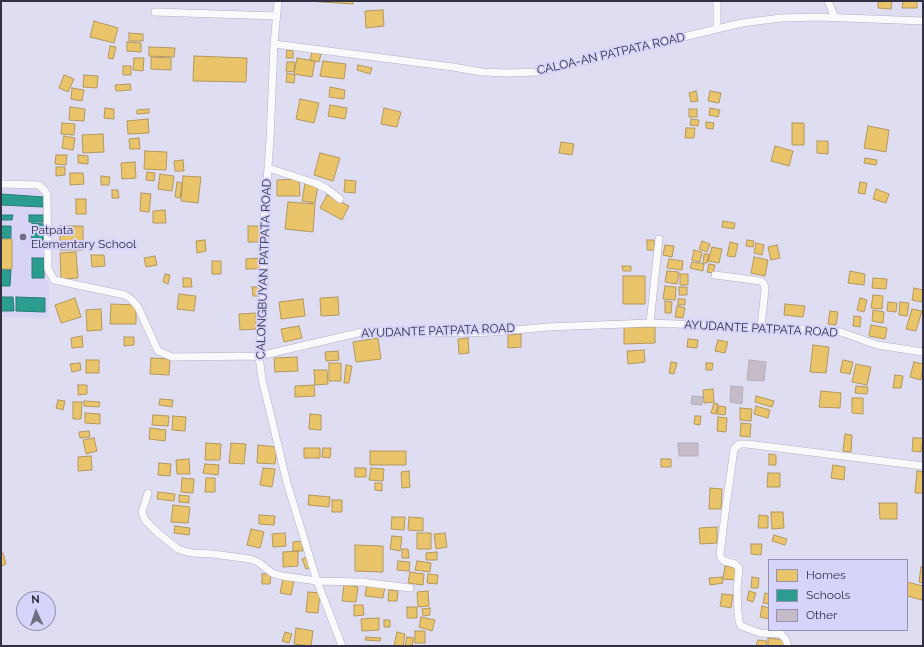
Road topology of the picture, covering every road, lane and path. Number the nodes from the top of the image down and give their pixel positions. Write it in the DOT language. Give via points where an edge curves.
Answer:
graph roads {
  1 [pos="278,1"];
  2 [pos="717,1"];
  3 [pos="828,1"];
  4 [pos="155,12"];
  5 [pos="276,16"];
  6 [pos="835,18"];
  7 [pos="923,21"];
  8 [pos="717,29"];
  9 [pos="274,44"];
  10 [pos="268,168"];
  11 [pos="1,184"];
  12 [pos="340,199"];
  13 [pos="659,239"];
  14 [pos="715,275"];
  15 [pos="650,323"];
  16 [pos="761,327"];
  17 [pos="923,352"];
  18 [pos="259,356"];
  19 [pos="923,466"];
  20 [pos="148,493"];
  21 [pos="316,581"];
  22 [pos="410,588"];
  23 [pos="342,646"];
  24 [pos="788,646"];
  1 -- 5 [label="street, CALONGBUYAN PATPATA ROAD"];
  2 -- 8 [label="street"];
  3 -- 6 [label="street"];
  4 -- 5 [label="street"];
  5 -- 9 [label="street, CALONGBUYAN PATPATA ROAD"];
  6 -- 7 [label="street, CALOA-AN PATPATA ROAD"];
  6 -- 8 [label="street, CALOA-AN PATPATA ROAD" via="781,18"];
  8 -- 9 [label="street, CALOA-AN PATPATA ROAD" via="544,70 508,73 482,72"];
  9 -- 10 [label="street, CALONGBUYAN PATPATA ROAD"];
  10 -- 12 [label="street" via="315,183"];
  10 -- 18 [label="street, CALONGBUYAN PATPATA ROAD"];
  11 -- 18 [label="street, AYUDANTE PATPATA ROAD" via="33,184 44,190 47,195 50,275 54,280 63,283 125,295 138,307 158,351 172,357"];
  13 -- 15 [label="street"];
  14 -- 16 [label="street" via="761,281 764,284"];
  15 -- 16 [label="street, AYUDANTE PATPATA ROAD"];
  15 -- 18 [label="street, AYUDANTE PATPATA ROAD" via="485,332 362,332"];
  16 -- 17 [label="street, AYUDANTE PATPATA ROAD" via="841,332 877,345"];
  18 -- 21 [label="street, CALONGBUYAN PATPATA ROAD" via="286,483"];
  19 -- 24 [label="street" via="747,444 740,444 734,449 721,558 739,568 737,590 741,626 760,633 781,634"];
  20 -- 21 [label="street" via="142,512 145,520 178,549 192,553 250,559 275,574"];
  21 -- 22 [label="street" via="361,582"];
  21 -- 23 [label="street, CALONGBUYAN PATPATA ROAD"];
}
